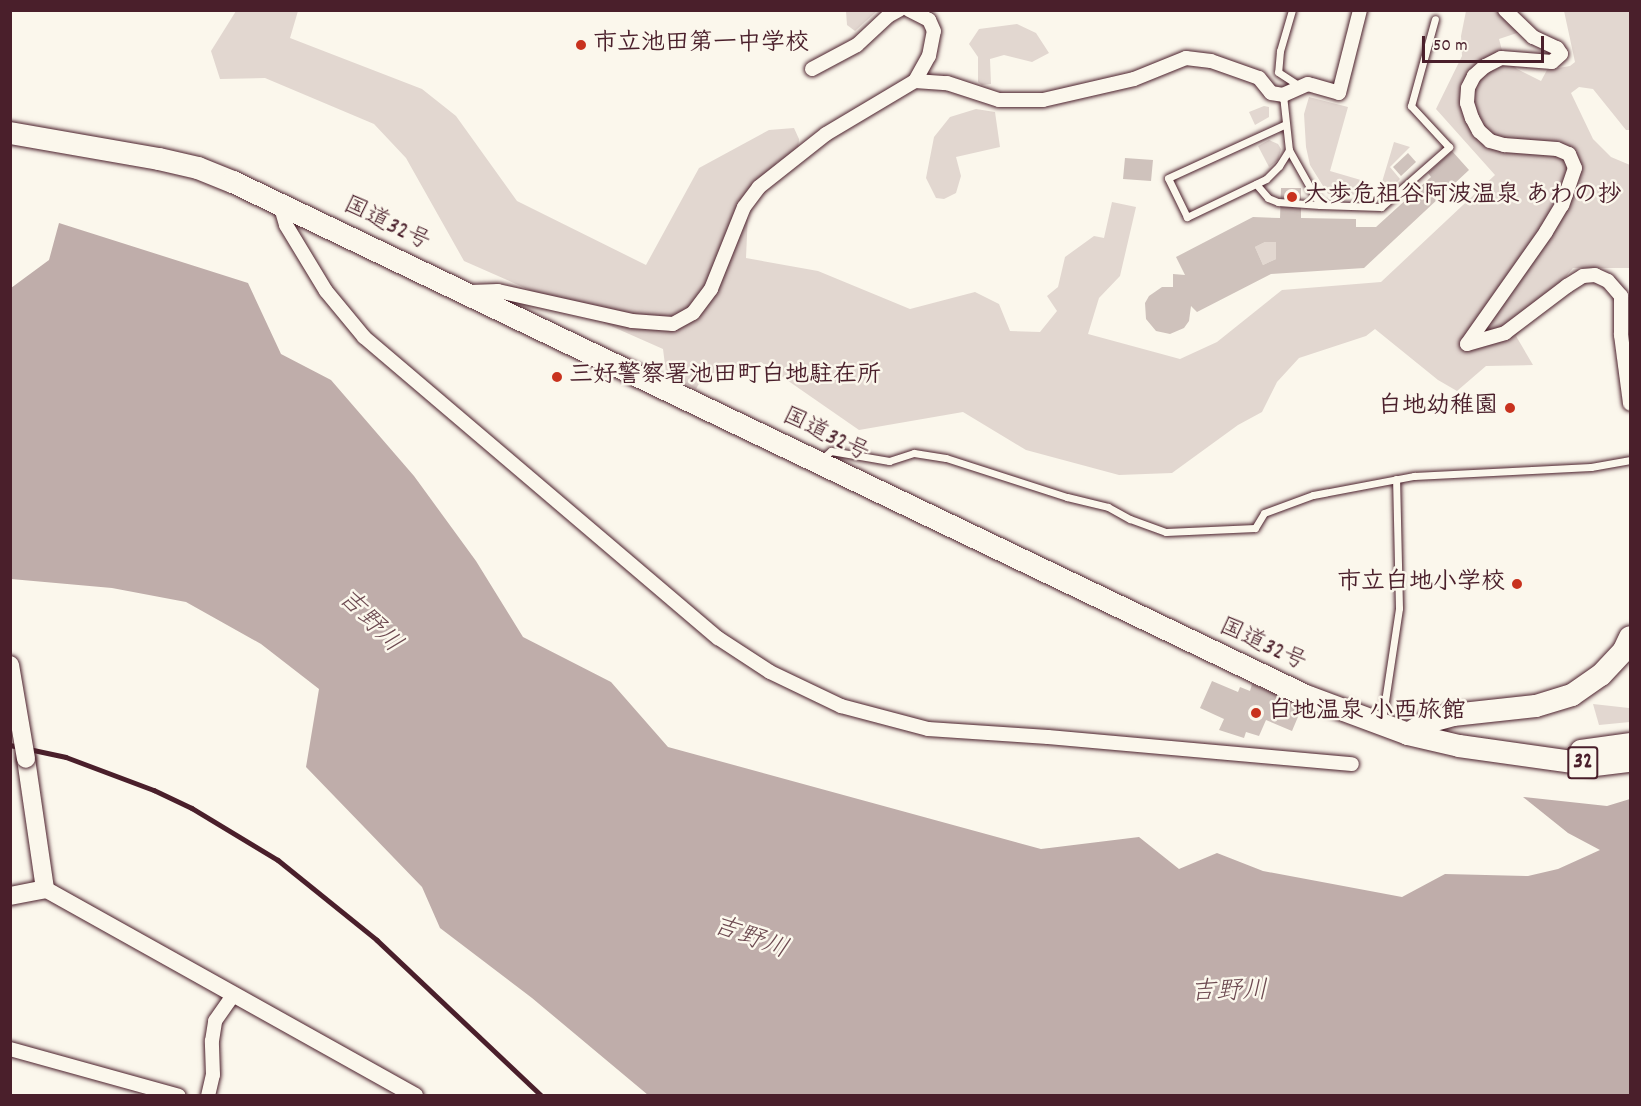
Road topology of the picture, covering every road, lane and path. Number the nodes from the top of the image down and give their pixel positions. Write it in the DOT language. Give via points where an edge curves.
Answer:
graph roads {
  1 [pos="899,10"];
  2 [pos="909,10"];
  3 [pos="1292,10"];
  4 [pos="1360,10"];
  5 [pos="1505,10"];
  6 [pos="1435,19"];
  7 [pos="812,69"];
  8 [pos="915,81"];
  9 [pos="1301,87"];
  10 [pos="1283,95"];
  11 [pos="1284,125"];
  12 [pos="10,133"];
  13 [pos="1289,150"];
  14 [pos="1256,184"];
  15 [pos="280,204"];
  16 [pos="1320,205"];
  17 [pos="464,292"];
  18 [pos="1630,403"];
  19 [pos="1630,460"];
  20 [pos="819,463"];
  21 [pos="1396,479"];
  22 [pos="1630,637"];
  23 [pos="10,665"];
  24 [pos="1381,724"];
  25 [pos="1408,734"];
  26 [pos="1630,744"];
  27 [pos="1535,755"];
  28 [pos="1630,761"];
  29 [pos="1352,764"];
  30 [pos="45,889"];
  31 [pos="10,896"];
  32 [pos="234,994"];
  33 [pos="10,1049"];
  34 [pos="179,1095"];
  35 [pos="208,1095"];
  36 [pos="416,1095"];
  1 -- 7 [label="street" via="857,45"];
  2 -- 8 [label="street" via="929,20 934,31 929,56"];
  3 -- 9 [label="lane" via="1278,72"];
  4 -- 9 [label="street" via="1340,93 1308,84"];
  5 -- 18 [label="street" via="1533,37 1557,48 1561,54 1552,62 1501,58 1485,66 1468,88 1472,118 1490,141 1557,149 1569,154 1575,168 1562,205 1546,232 1467,344 1505,333 1567,286 1583,276 1595,275 1608,281 1621,296 1620,335"];
  6 -- 16 [label="lane" via="1411,105 1449,147 1381,207"];
  8 -- 10 [label="street" via="947,83 999,100 1043,100 1134,79 1186,58 1211,61 1259,78 1271,93"];
  8 -- 17 [label="street" via="826,134 759,187 744,207 711,289 693,313 673,324 632,321 498,291"];
  9 -- 10 [label="street"];
  10 -- 11 [label="lane"];
  11 -- 13 [label="lane"];
  11 -- 14 [label="lane" via="1168,178 1186,217"];
  12 -- 15 [label="highway, 国道32号 / 32" via="198,168"];
  13 -- 14 [label="lane" via="1280,166"];
  13 -- 16 [label="lane"];
  14 -- 16 [label="lane" via="1268,198 1278,202"];
  15 -- 17 [label="highway, 国道32号 / 32"];
  15 -- 29 [label="street" via="286,225 326,291 364,337 718,638 770,672 841,706 928,729"];
  17 -- 20 [label="highway, 国道32号 / 32"];
  19 -- 21 [label="lane" via="1592,467 1460,472"];
  20 -- 21 [label="lane" via="831,451 888,461 914,453 946,458 1108,507 1166,532 1255,528 1264,513 1313,495"];
  20 -- 24 [label="highway, 国道32号 / 32" via="1279,685"];
  21 -- 24 [label="lane" via="1399,608"];
  22 -- 25 [label="highway" via="1602,675 1572,695 1536,706 1453,715 1426,722"];
  23 -- 30 [label="main road, bridge"];
  24 -- 25 [label="highway, 国道32号 / 32"];
  25 -- 27 [label="highway, 国道32号 / 32" via="1459,746"];
  26 -- 27 [label="highway, 国道32号 / 32"];
  27 -- 28 [label="highway, 国道32号 / 32" via="1595,765"];
  30 -- 31 [label="main road"];
  30 -- 32 [label="street"];
  32 -- 35 [label="street" via="215,1021 213,1075"];
  32 -- 36 [label="street"];
  33 -- 34 [label="street"];
}
